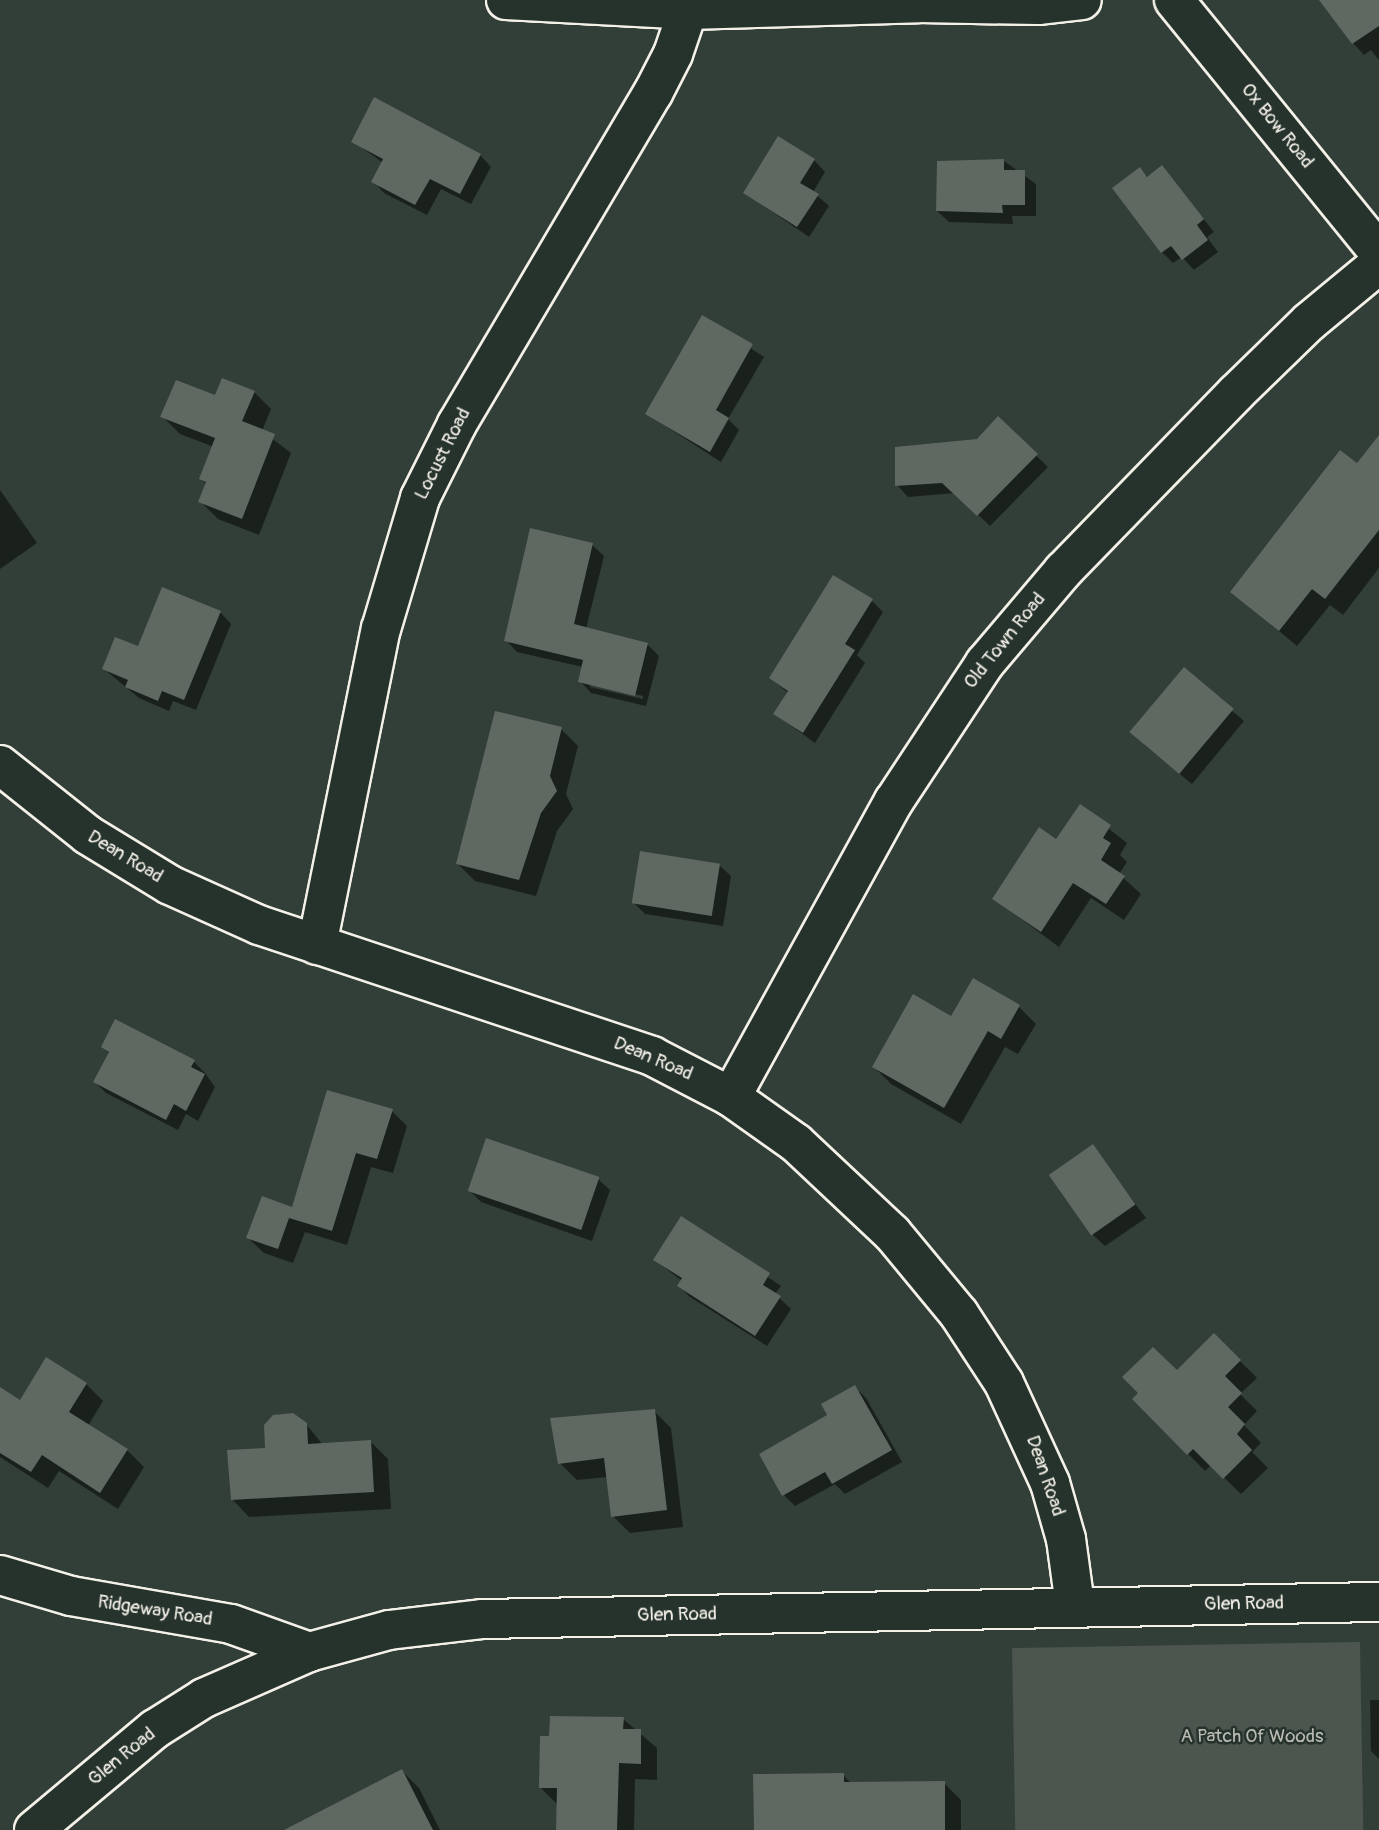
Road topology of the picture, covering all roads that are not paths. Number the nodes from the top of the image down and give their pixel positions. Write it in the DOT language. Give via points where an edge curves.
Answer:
graph roads {
  1 [pos="506,0"];
  2 [pos="1082,0"];
  3 [pos="1174,0"];
  4 [pos="688,10"];
  5 [pos="1379,252"];
  6 [pos="1379,264"];
  7 [pos="0,765"];
  8 [pos="317,945"];
  9 [pos="730,1097"];
  10 [pos="0,1575"];
  11 [pos="1379,1602"];
  12 [pos="1075,1606"];
  13 [pos="309,1652"];
  14 [pos="34,1830"];
  1 -- 4 [label="street"];
  2 -- 4 [label="street" via="1038,5 919,3"];
  3 -- 5 [label="street, Ox Bow Road"];
  4 -- 8 [label="street, Locust Road" via="653,93 457,424 419,498 381,629"];
  6 -- 9 [label="street, Old Town Road" via="1235,394 1063,571 985,663 894,801"];
  7 -- 8 [label="street, Dean Road" via="88,835 170,884"];
  8 -- 9 [label="street, Dean Road" via="652,1056"];
  9 -- 12 [label="street, Dean Road" via="796,1143 855,1194 958,1314 1004,1383 1046,1472 1066,1539"];
  10 -- 13 [label="street, Ridgeway Road" via="104,1603 231,1624"];
  11 -- 12 [label="street, Glen Road"];
  12 -- 13 [label="street, Glen Road" via="483,1619 389,1630"];
  13 -- 14 [label="street, Glen Road" via="227,1685 180,1712"];
}
